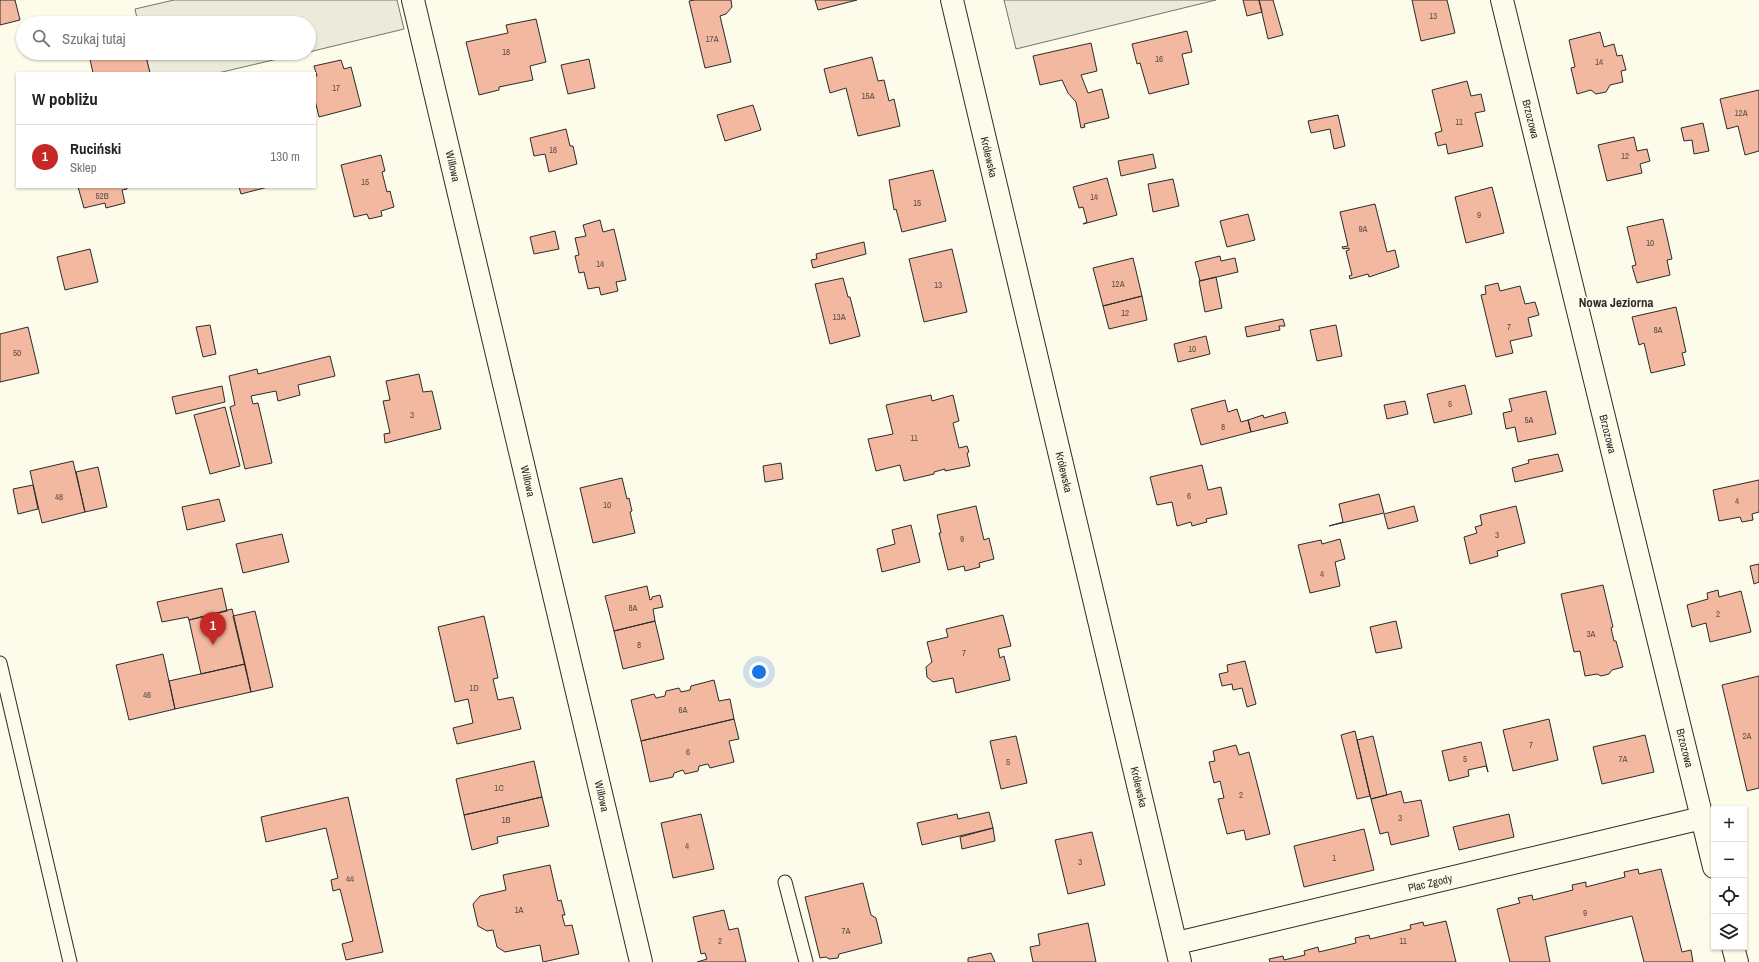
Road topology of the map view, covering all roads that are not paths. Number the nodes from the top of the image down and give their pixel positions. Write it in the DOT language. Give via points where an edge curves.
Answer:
graph roads {
  1 [pos="413,0"];
  2 [pos="952,0"];
  3 [pos="1502,0"];
  4 [pos="0,663"];
  5 [pos="1702,818"];
  6 [pos="1711,855"];
  7 [pos="785,882"];
  8 [pos="1734,950"];
  9 [pos="1179,953"];
  10 [pos="70,962"];
  11 [pos="641,962"];
  12 [pos="806,962"];
  13 [pos="1737,962"];
  1 -- 11 [label="street, Willowa"];
  2 -- 9 [label="street, Królewska"];
  3 -- 5 [label="street, Brzozowa"];
  4 -- 10 [label="lane"];
  5 -- 6 [label="street, Brzozowa"];
  5 -- 9 [label="street, Plac Zgody"];
  7 -- 12 [label="lane"];
  8 -- 13 [label="street"];
}
